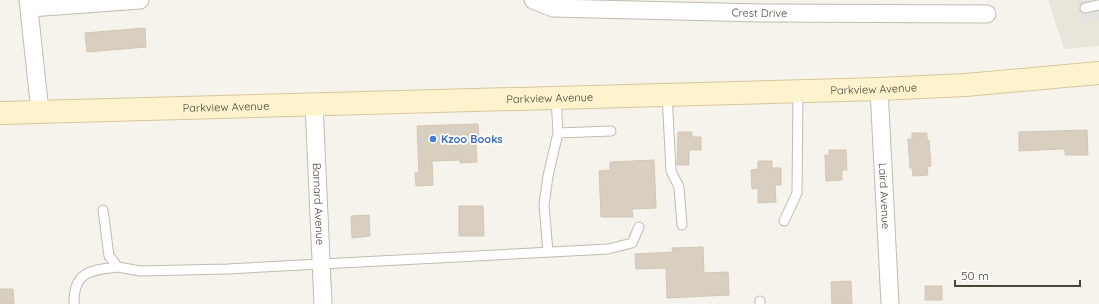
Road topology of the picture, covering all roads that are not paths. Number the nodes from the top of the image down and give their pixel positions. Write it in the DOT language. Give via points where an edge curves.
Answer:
graph roads {
  1 [pos="140,0"];
  2 [pos="533,0"];
  3 [pos="29,4"];
  4 [pos="1099,6"];
  5 [pos="1085,8"];
  6 [pos="988,14"];
  7 [pos="1099,73"];
  8 [pos="879,89"];
  9 [pos="798,91"];
  10 [pos="667,94"];
  11 [pos="556,97"];
  12 [pos="314,104"];
  13 [pos="40,111"];
  14 [pos="0,113"];
  15 [pos="611,131"];
  16 [pos="558,134"];
  17 [pos="103,210"];
  18 [pos="784,221"];
  19 [pos="682,225"];
  20 [pos="639,227"];
  21 [pos="548,252"];
  22 [pos="322,264"];
  23 [pos="118,267"];
  24 [pos="74,304"];
  25 [pos="323,304"];
  26 [pos="890,304"];
  1 -- 3 [label="street"];
  2 -- 6 [label="street, Crest Drive" via="553,8"];
  3 -- 13 [label="street"];
  4 -- 5 [label="lane"];
  7 -- 8 [label="street, Parkview Avenue" via="966,85"];
  8 -- 9 [label="street, Parkview Avenue"];
  8 -- 26 [label="street, Laird Avenue"];
  9 -- 10 [label="street, Parkview Avenue"];
  9 -- 18 [label="lane" via="797,193"];
  10 -- 11 [label="street, Parkview Avenue"];
  10 -- 19 [label="lane" via="671,171 679,187"];
  11 -- 12 [label="street, Parkview Avenue"];
  11 -- 16 [label="lane"];
  12 -- 13 [label="street, Parkview Avenue"];
  12 -- 22 [label="street, Barnard Avenue"];
  13 -- 14 [label="street, Parkview Avenue"];
  15 -- 16 [label="lane"];
  16 -- 21 [label="lane" via="544,205"];
  17 -- 23 [label="lane" via="109,256"];
  20 -- 21 [label="lane" via="632,243 608,249"];
  21 -- 22 [label="lane"];
  22 -- 23 [label="lane" via="148,271"];
  22 -- 25 [label="street, Barnard Avenue"];
  23 -- 24 [label="lane" via="94,270 79,279"];
}
